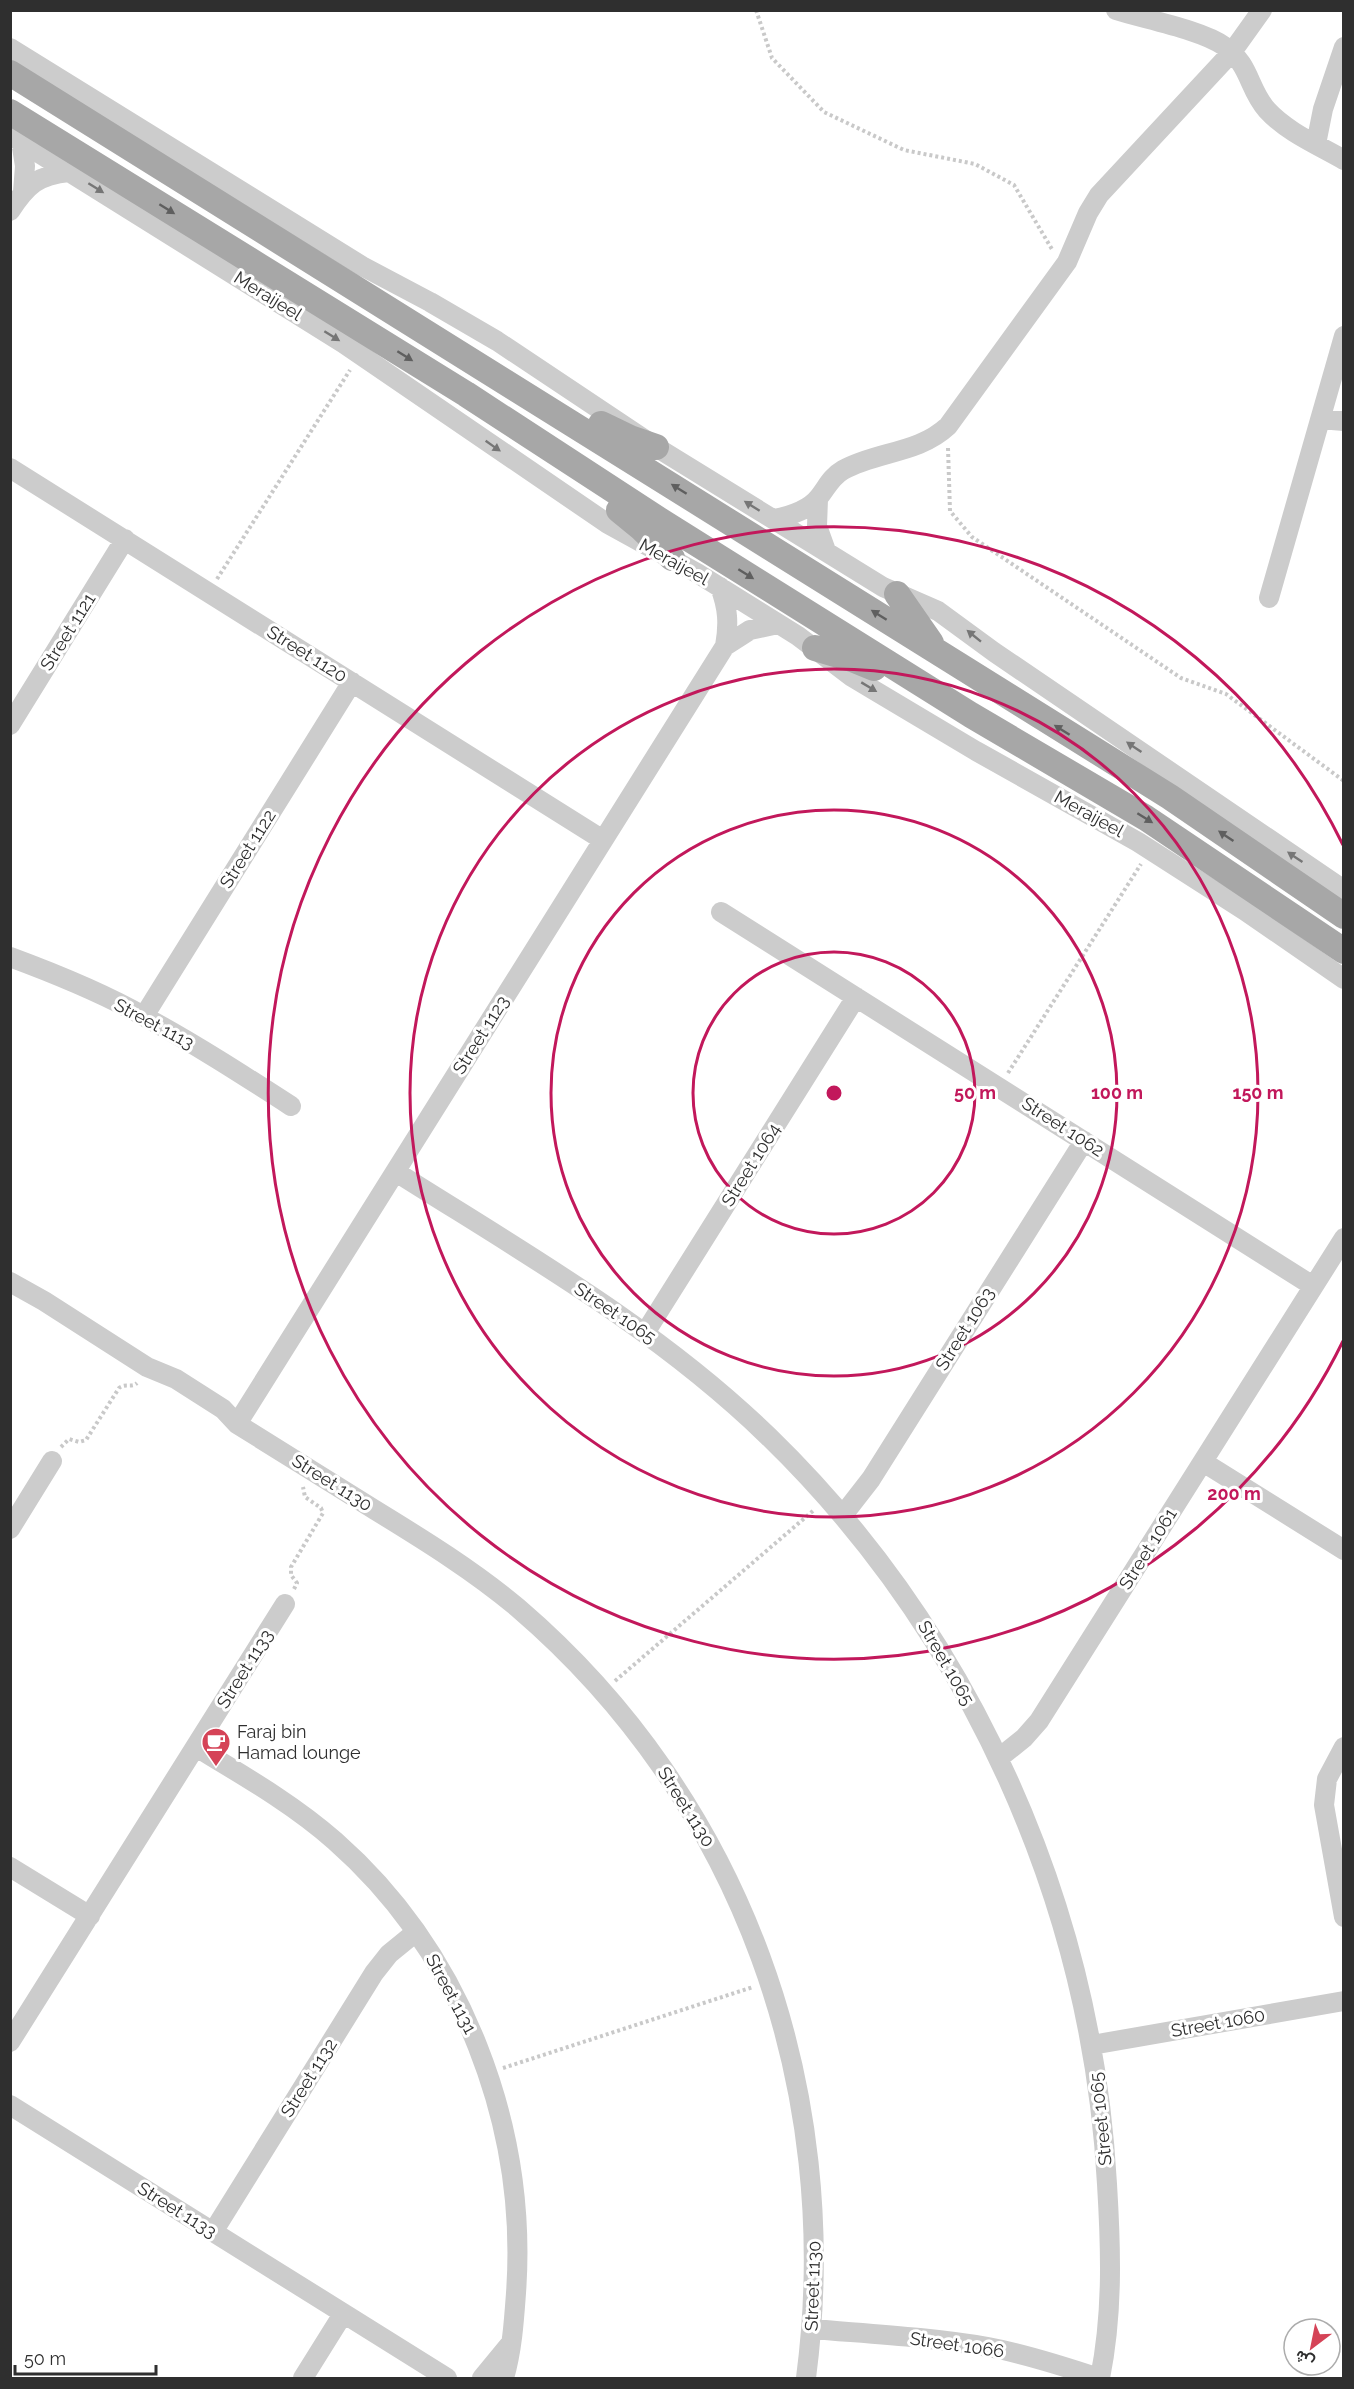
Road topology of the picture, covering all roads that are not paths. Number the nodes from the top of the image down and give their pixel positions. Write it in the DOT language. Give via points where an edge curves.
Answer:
graph roads {
  1 [pos="1116,10"];
  2 [pos="1262,10"];
  3 [pos="1344,47"];
  4 [pos="10,48"];
  5 [pos="1232,52"];
  6 [pos="10,73"];
  7 [pos="10,112"];
  8 [pos="16,138"];
  9 [pos="1316,144"];
  10 [pos="1344,160"];
  11 [pos="69,172"];
  12 [pos="22,192"];
  13 [pos="10,211"];
  14 [pos="403,319"];
  15 [pos="1344,336"];
  16 [pos="466,394"];
  17 [pos="1320,419"];
  18 [pos="1344,421"];
  19 [pos="656,447"];
  20 [pos="10,468"];
  21 [pos="818,499"];
  22 [pos="774,519"];
  23 [pos="124,539"];
  24 [pos="826,551"];
  25 [pos="672,558"];
  26 [pos="720,587"];
  27 [pos="897,594"];
  28 [pos="1269,598"];
  29 [pos="778,624"];
  30 [pos="724,646"];
  31 [pos="815,648"];
  32 [pos="937,650"];
  33 [pos="352,682"];
  34 [pos="971,715"];
  35 [pos="10,725"];
  36 [pos="603,840"];
  37 [pos="1344,890"];
  38 [pos="721,912"];
  39 [pos="1344,916"];
  40 [pos="1344,951"];
  41 [pos="10,957"];
  42 [pos="1344,980"];
  43 [pos="856,997"];
  44 [pos="144,1016"];
  45 [pos="291,1106"];
  46 [pos="1084,1141"];
  47 [pos="396,1172"];
  48 [pos="1344,1238"];
  49 [pos="10,1282"];
  50 [pos="1313,1286"];
  51 [pos="645,1333"];
  52 [pos="237,1425"];
  53 [pos="52,1461"];
  54 [pos="1203,1462"];
  55 [pos="843,1515"];
  56 [pos="10,1529"];
  57 [pos="1344,1550"];
  58 [pos="285,1604"];
  59 [pos="196,1747"];
  60 [pos="1344,1747"];
  61 [pos="999,1758"];
  62 [pos="10,1867"];
  63 [pos="90,1916"];
  64 [pos="1344,1917"];
  65 [pos="416,1932"];
  66 [pos="1344,2001"];
  67 [pos="10,2042"];
  68 [pos="1092,2045"];
  69 [pos="10,2105"];
  70 [pos="213,2232"];
  71 [pos="344,2314"];
  72 [pos="812,2329"];
  73 [pos="510,2344"];
  74 [pos="303,2379"];
  75 [pos="447,2379"];
  76 [pos="482,2379"];
  77 [pos="504,2379"];
  78 [pos="806,2379"];
  79 [pos="1100,2379"];
  1 -- 5 [label="street" via="1210,38"];
  2 -- 5 [label="street"];
  3 -- 9 [label="street"];
  4 -- 19 [label="street" via="362,266 496,340"];
  5 -- 9 [label="street" via="1247,71 1266,109"];
  5 -- 21 [label="street" via="1100,195 1063,268 948,426 922,444 843,470"];
  6 -- 14 [label="main road"];
  7 -- 16 [label="main road, Meraijeel, one-way"];
  8 -- 11 [label="street, Meraijeel"];
  8 -- 12 [label="street" via="26,166"];
  9 -- 10 [label="street"];
  11 -- 12 [label="street" via="44,177"];
  11 -- 25 [label="street, Meraijeel, one-way" via="360,354 608,525"];
  12 -- 13 [label="street"];
  14 -- 19 [label="main road" via="432,324 448,332 603,425"];
  32 -- 14 [label="main road, one-way"];
  15 -- 17 [label="street"];
  16 -- 25 [label="main road" via="513,434 623,513"];
  16 -- 34 [label="main road, Meraijeel, one-way"];
  17 -- 18 [label="street"];
  17 -- 28 [label="street"];
  22 -- 19 [label="street, one-way"];
  20 -- 23 [label="street, Street 1120"];
  21 -- 22 [label="street" via="797,512"];
  21 -- 24 [label="street" via="817,526"];
  22 -- 24 [label="street"];
  23 -- 33 [label="street, Street 1120"];
  23 -- 35 [label="street, Street 1121"];
  24 -- 27 [label="street"];
  25 -- 26 [label="street, Meraijeel"];
  26 -- 29 [label="street, Meraijeel"];
  26 -- 30 [label="street, Street 1123" via="728,616"];
  27 -- 32 [label="main road"];
  37 -- 27 [label="street, one-way" via="952,620"];
  29 -- 30 [label="street, Street 1123" via="750,630"];
  29 -- 31 [label="street, Meraijeel"];
  30 -- 36 [label="street, Street 1123"];
  31 -- 34 [label="main road" via="859,662"];
  31 -- 42 [label="street, Meraijeel, one-way" via="852,677 1151,850"];
  39 -- 32 [label="main road, one-way" via="1170,797"];
  33 -- 36 [label="street, Street 1120"];
  33 -- 44 [label="street, Street 1122"];
  34 -- 40 [label="main road, Meraijeel, one-way" via="1146,818"];
  36 -- 47 [label="street, Street 1123"];
  38 -- 43 [label="street, Street 1062"];
  41 -- 44 [label="street, Street 1113"];
  43 -- 46 [label="street, Street 1062"];
  43 -- 51 [label="street, Street 1064"];
  44 -- 45 [label="street, Street 1113"];
  46 -- 50 [label="street, Street 1062"];
  46 -- 55 [label="street, Street 1063" via="871,1479"];
  47 -- 51 [label="street, Street 1065"];
  47 -- 52 [label="street, Street 1123"];
  48 -- 50 [label="street, Street 1061"];
  49 -- 52 [label="street, Street 1130" via="147,1367 176,1379 223,1409"];
  50 -- 54 [label="street, Street 1061"];
  51 -- 55 [label="street, Street 1065" via="735,1405"];
  52 -- 72 [label="street, Street 1130" via="474,1573 556,1642 603,1691 683,1798 750,1927 771,1981 798,2085 808,2143 815,2247"];
  53 -- 56 [label="street"];
  54 -- 57 [label="street"];
  54 -- 61 [label="street, Street 1061" via="1039,1721"];
  55 -- 61 [label="street, Street 1065" via="919,1616"];
  58 -- 59 [label="street, Street 1133"];
  59 -- 63 [label="street, Street 1133"];
  59 -- 65 [label="street, Street 1131" via="287,1804 336,1842"];
  60 -- 64 [label="street" via="1327,1779 1324,1805"];
  61 -- 68 [label="street, Street 1065" via="1062,1922"];
  62 -- 63 [label="street"];
  63 -- 67 [label="street, Street 1133"];
  65 -- 70 [label="street, Street 1132" via="374,1973"];
  65 -- 73 [label="street, Street 1131" via="473,2034 506,2139 516,2207 518,2275"];
  66 -- 68 [label="street, Street 1060"];
  68 -- 79 [label="street, Street 1065" via="1105,2143 1111,2274"];
  69 -- 70 [label="street, Street 1133"];
  70 -- 71 [label="street, Street 1133"];
  71 -- 74 [label="street"];
  71 -- 75 [label="street, Street 1133"];
  72 -- 78 [label="street, Street 1130"];
  72 -- 79 [label="street, Street 1066" via="989,2347"];
  73 -- 76 [label="street"];
  73 -- 77 [label="street, Street 1131"];
}
